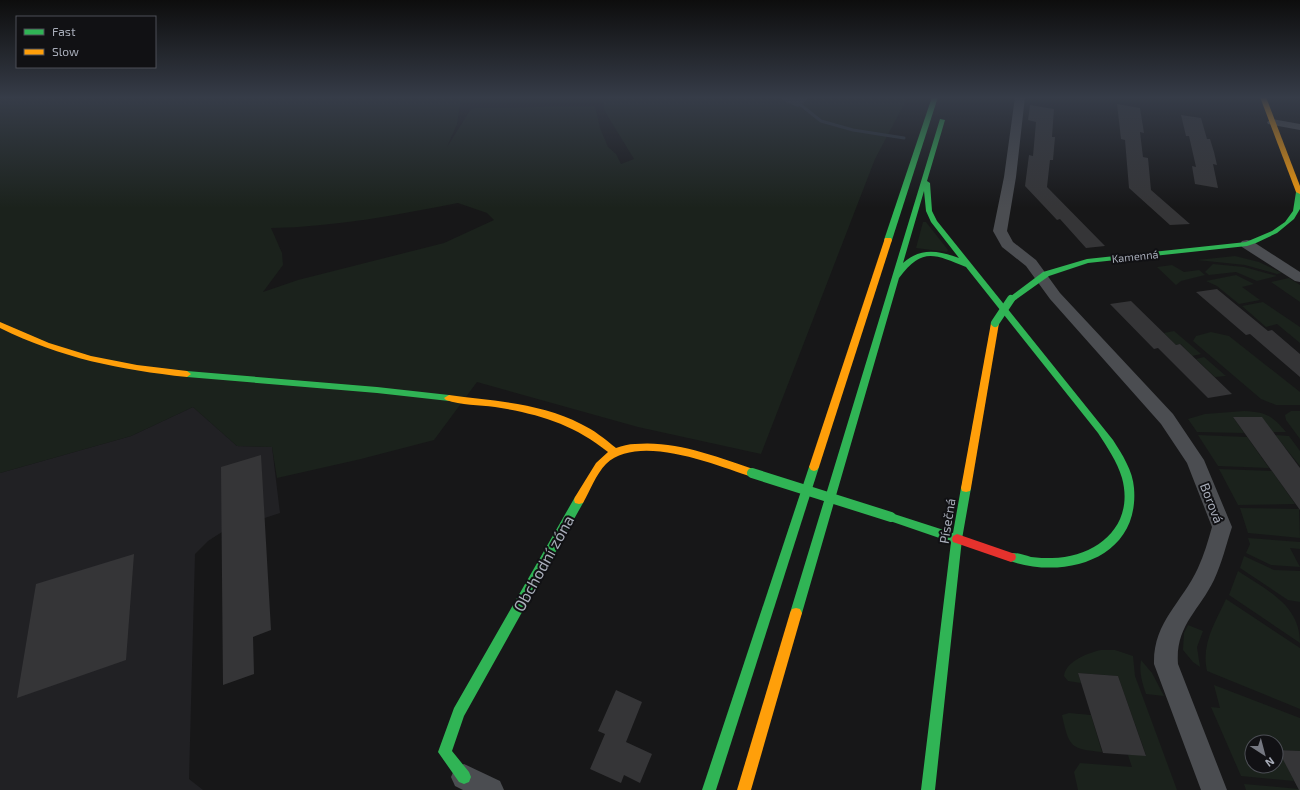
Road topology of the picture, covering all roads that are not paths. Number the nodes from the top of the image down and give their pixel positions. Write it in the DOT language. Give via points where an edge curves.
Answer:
graph roads {
  1 [pos="923,134"];
  2 [pos="939,134"];
  3 [pos="1015,134"];
  4 [pos="1277,134"];
  5 [pos="926,176"];
  6 [pos="1247,244"];
  7 [pos="970,266"];
  8 [pos="1041,276"];
  9 [pos="1300,278"];
  10 [pos="893,281"];
  11 [pos="0,325"];
  12 [pos="615,452"];
  13 [pos="957,539"];
  14 [pos="464,777"];
  15 [pos="705,787"];
  16 [pos="491,790"];
  17 [pos="744,790"];
  18 [pos="928,790"];
  19 [pos="1214,790"];
  1 -- 15 [label="main road" via="721,753"];
  2 -- 5 [label="main road"];
  3 -- 8 [label="street" via="1000,231 1008,244 1031,263"];
  4 -- 6 [label="main road, Kamenná" via="1299,192 1296,210 1288,222 1270,235"];
  5 -- 7 [label="main road, Obchodní zóna" via="929,211 934,222"];
  5 -- 10 [label="main road"];
  6 -- 8 [label="main road, Kamenná" via="1087,262 1063,267"];
  6 -- 9 [label="street"];
  7 -- 10 [label="main road" via="945,255 923,254 910,259"];
  7 -- 13 [label="main road, Obchodní zóna" via="1110,444 1127,475 1131,500 1127,518 1119,535 1100,551 1074,562 1042,565"];
  8 -- 13 [label="main road, Písečná, bridge" via="1011,299 995,323"];
  8 -- 19 [label="street, Borová" via="1167,419 1195,460 1222,527 1206,574 1168,634 1164,653"];
  10 -- 17 [label="main road"];
  11 -- 12 [label="main road" via="58,352 104,364 194,375 419,394 496,404 577,424 594,434"];
  12 -- 13 [label="main road, Obchodní zóna, bridge" via="635,447 668,449 752,473"];
  12 -- 14 [label="main road, Obchodní zóna" via="597,468 459,713 445,752"];
  13 -- 18 [label="main road, Písečná"];
  14 -- 16 [label="street, Obchodní zóna"];
}
